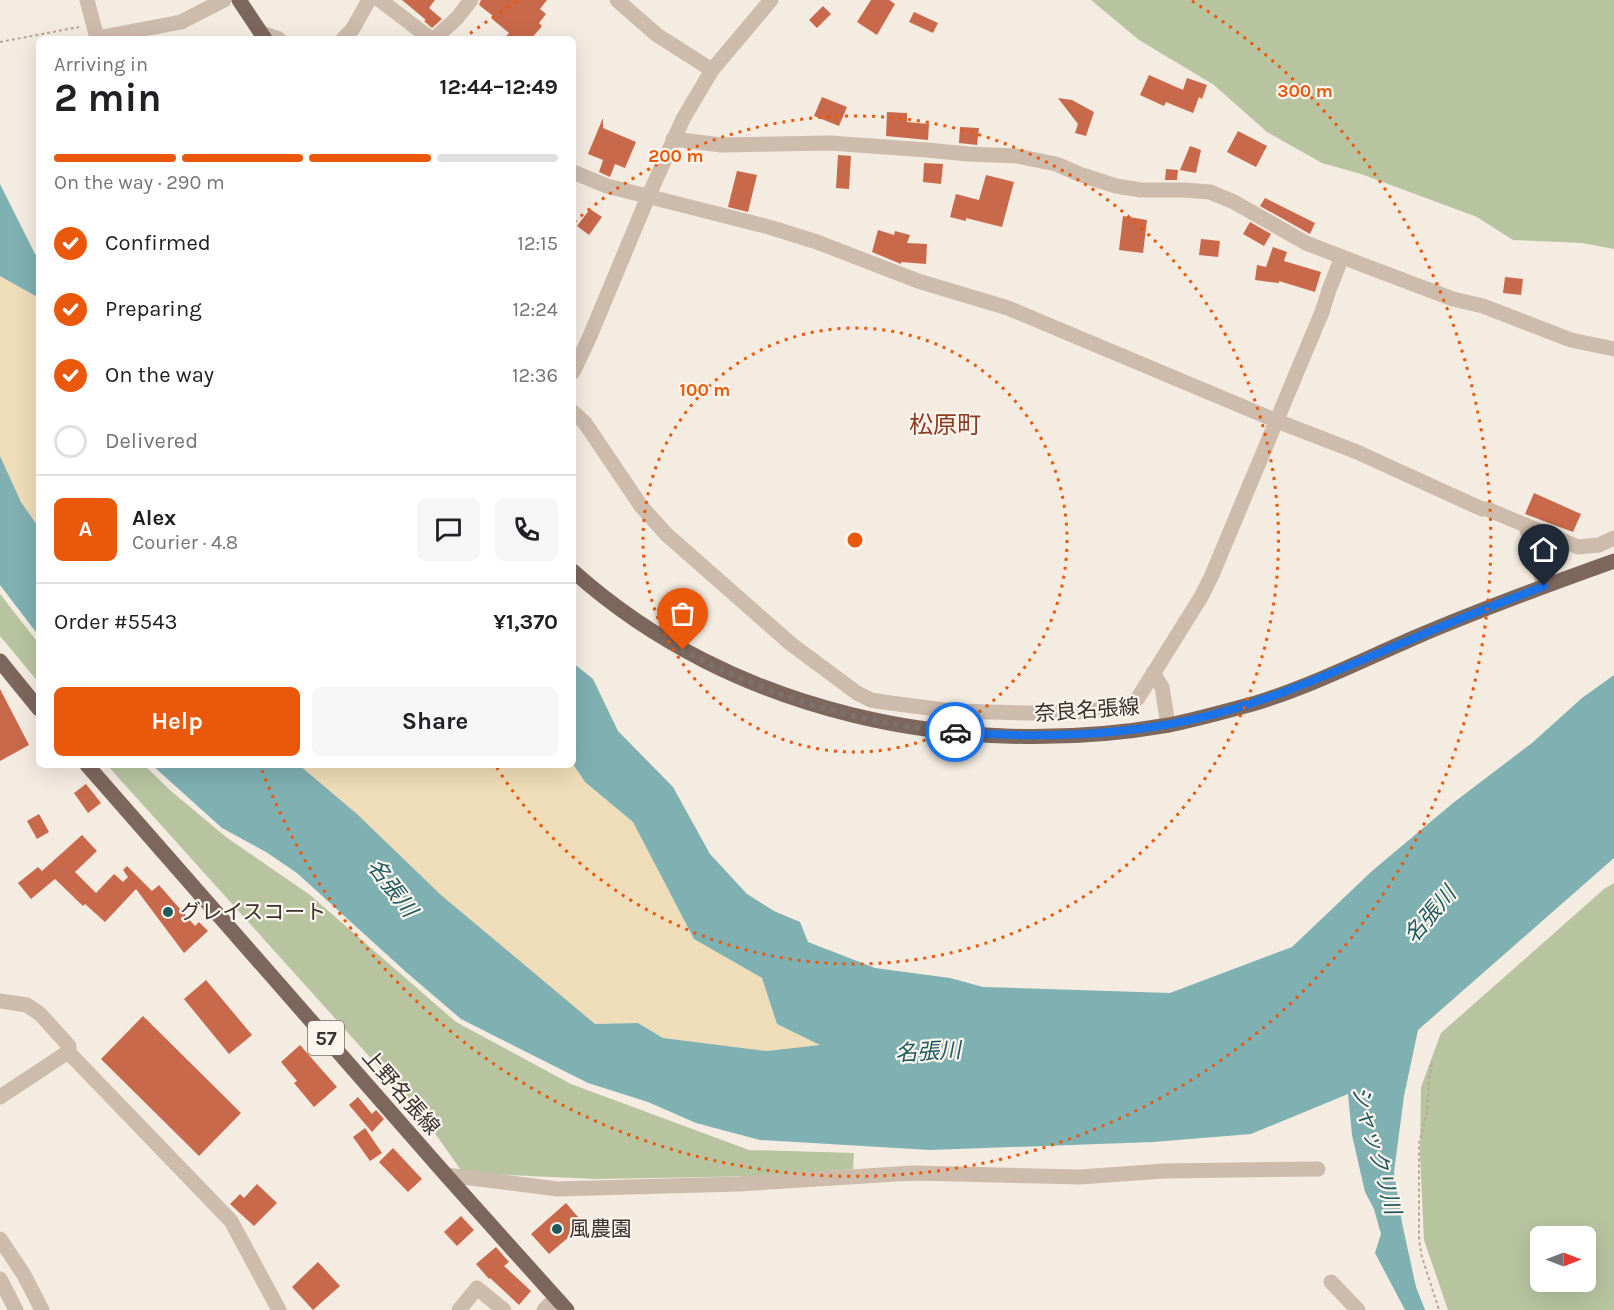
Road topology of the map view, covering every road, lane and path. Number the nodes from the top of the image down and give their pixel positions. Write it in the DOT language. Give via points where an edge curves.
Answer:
graph roads {
  1 [pos="87,0"];
  2 [pos="224,0"];
  3 [pos="239,0"];
  4 [pos="369,0"];
  5 [pos="380,0"];
  6 [pos="471,0"];
  7 [pos="617,0"];
  8 [pos="771,0"];
  9 [pos="94,24"];
  10 [pos="97,36"];
  11 [pos="112,36"];
  12 [pos="264,36"];
  13 [pos="346,36"];
  14 [pos="429,36"];
  15 [pos="436,36"];
  16 [pos="0,42"];
  17 [pos="712,70"];
  18 [pos="673,139"];
  19 [pos="576,173"];
  20 [pos="648,197"];
  21 [pos="1342,257"];
  22 [pos="1614,349"];
  23 [pos="576,366"];
  24 [pos="576,415"];
  25 [pos="1277,421"];
  26 [pos="1526,526"];
  27 [pos="1614,538"];
  28 [pos="1614,561"];
  29 [pos="576,573"];
  30 [pos="1544,586"];
  31 [pos="0,661"];
  32 [pos="1153,673"];
  33 [pos="36,705"];
  34 [pos="1168,725"];
  35 [pos="90,768"];
  36 [pos="0,1001"];
  37 [pos="69,1055"];
  38 [pos="1432,1064"];
  39 [pos="0,1097"];
  40 [pos="1318,1169"];
  41 [pos="446,1175"];
  42 [pos="0,1239"];
  43 [pos="0,1279"];
  44 [pos="1331,1282"];
  45 [pos="556,1298"];
  46 [pos="16,1310"];
  47 [pos="42,1310"];
  48 [pos="279,1310"];
  49 [pos="459,1310"];
  50 [pos="504,1310"];
  51 [pos="544,1310"];
  52 [pos="567,1310"];
  53 [pos="1358,1310"];
  54 [pos="1439,1310"];
  1 -- 9 [label="street"];
  2 -- 11 [label="street" via="181,22"];
  3 -- 12 [label="main road"];
  4 -- 13 [label="street"];
  5 -- 14 [label="street"];
  6 -- 15 [label="street"];
  7 -- 17 [label="street" via="657,35"];
  8 -- 17 [label="street"];
  9 -- 10 [label="street"];
  9 -- 16 [label="path"];
  17 -- 18 [label="street"];
  18 -- 20 [label="street"];
  18 -- 21 [label="street" via="721,145 830,144 1017,156 1056,164 1116,186 1210,192 1306,243"];
  19 -- 20 [label="street"];
  20 -- 23 [label="street"];
  20 -- 25 [label="street" via="788,233 918,281 1008,308"];
  21 -- 22 [label="street" via="1571,340"];
  21 -- 25 [label="street"];
  24 -- 32 [label="street" via="640,506 666,534 791,644 871,700 952,711 1077,712 1126,707 1137,698"];
  25 -- 26 [label="street"];
  25 -- 32 [label="street" via="1206,588"];
  26 -- 27 [label="street" via="1578,547 1599,545"];
  26 -- 30 [label="street"];
  28 -- 30 [label="main road, 奈良名張線"];
  29 -- 34 [label="main road, 奈良名張線" via="635,620 707,663 762,687 858,717 939,731 1025,735 1112,733"];
  30 -- 34 [label="main road, 奈良名張線" via="1289,691"];
  31 -- 33 [label="main road"];
  32 -- 34 [label="street" via="1162,687"];
  35 -- 41 [label="main road, 上野名張線 / 57"];
  36 -- 37 [label="street" via="22,1003 40,1014 69,1046"];
  37 -- 39 [label="street"];
  37 -- 48 [label="street" via="231,1221"];
  38 -- 54 [label="path" via="1419,1143 1419,1240"];
  40 -- 41 [label="street" via="1164,1171 1080,1177 913,1173 739,1184 558,1189"];
  41 -- 45 [label="main road, 上野名張線 / 57"];
  42 -- 47 [label="street"];
  43 -- 46 [label="street"];
  44 -- 53 [label="street"];
  45 -- 51 [label="street"];
  45 -- 52 [label="main road, 上野名張線 / 57"];
  49 -- 50 [label="street" via="477,1288"];
}
